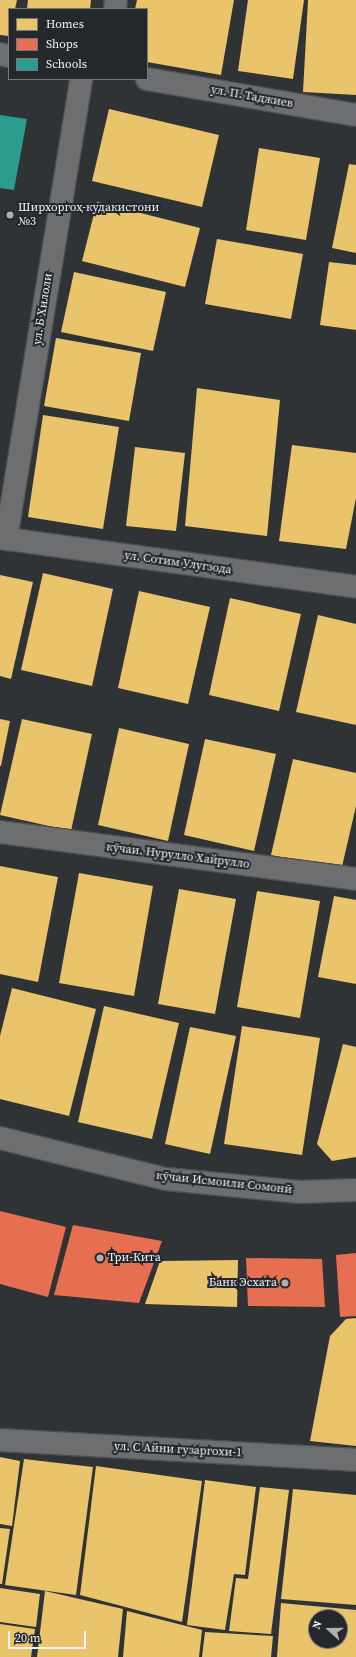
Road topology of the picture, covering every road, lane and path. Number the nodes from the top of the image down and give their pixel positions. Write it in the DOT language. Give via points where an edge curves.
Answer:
graph roads {
  1 [pos="148,79"];
  2 [pos="81,80"];
  3 [pos="356,115"];
  4 [pos="3,539"];
  5 [pos="356,587"];
  6 [pos="0,832"];
  7 [pos="356,879"];
  8 [pos="0,1138"];
  9 [pos="356,1190"];
  10 [pos="0,1440"];
  11 [pos="356,1460"];
  1 -- 3 [label="street, ул. П. Таджиев"];
  2 -- 4 [label="street, ул. Б Хилоли"];
  4 -- 5 [label="street, ул. Сотим Улугзода"];
  6 -- 7 [label="street, кӯчаи. Нурулло Хайрулло"];
  8 -- 9 [label="street, кӯчаи Исмоили Сомонӣ" via="166,1179 300,1192"];
  10 -- 11 [label="street, ул. С Айни гузаргохи-1"];
}
